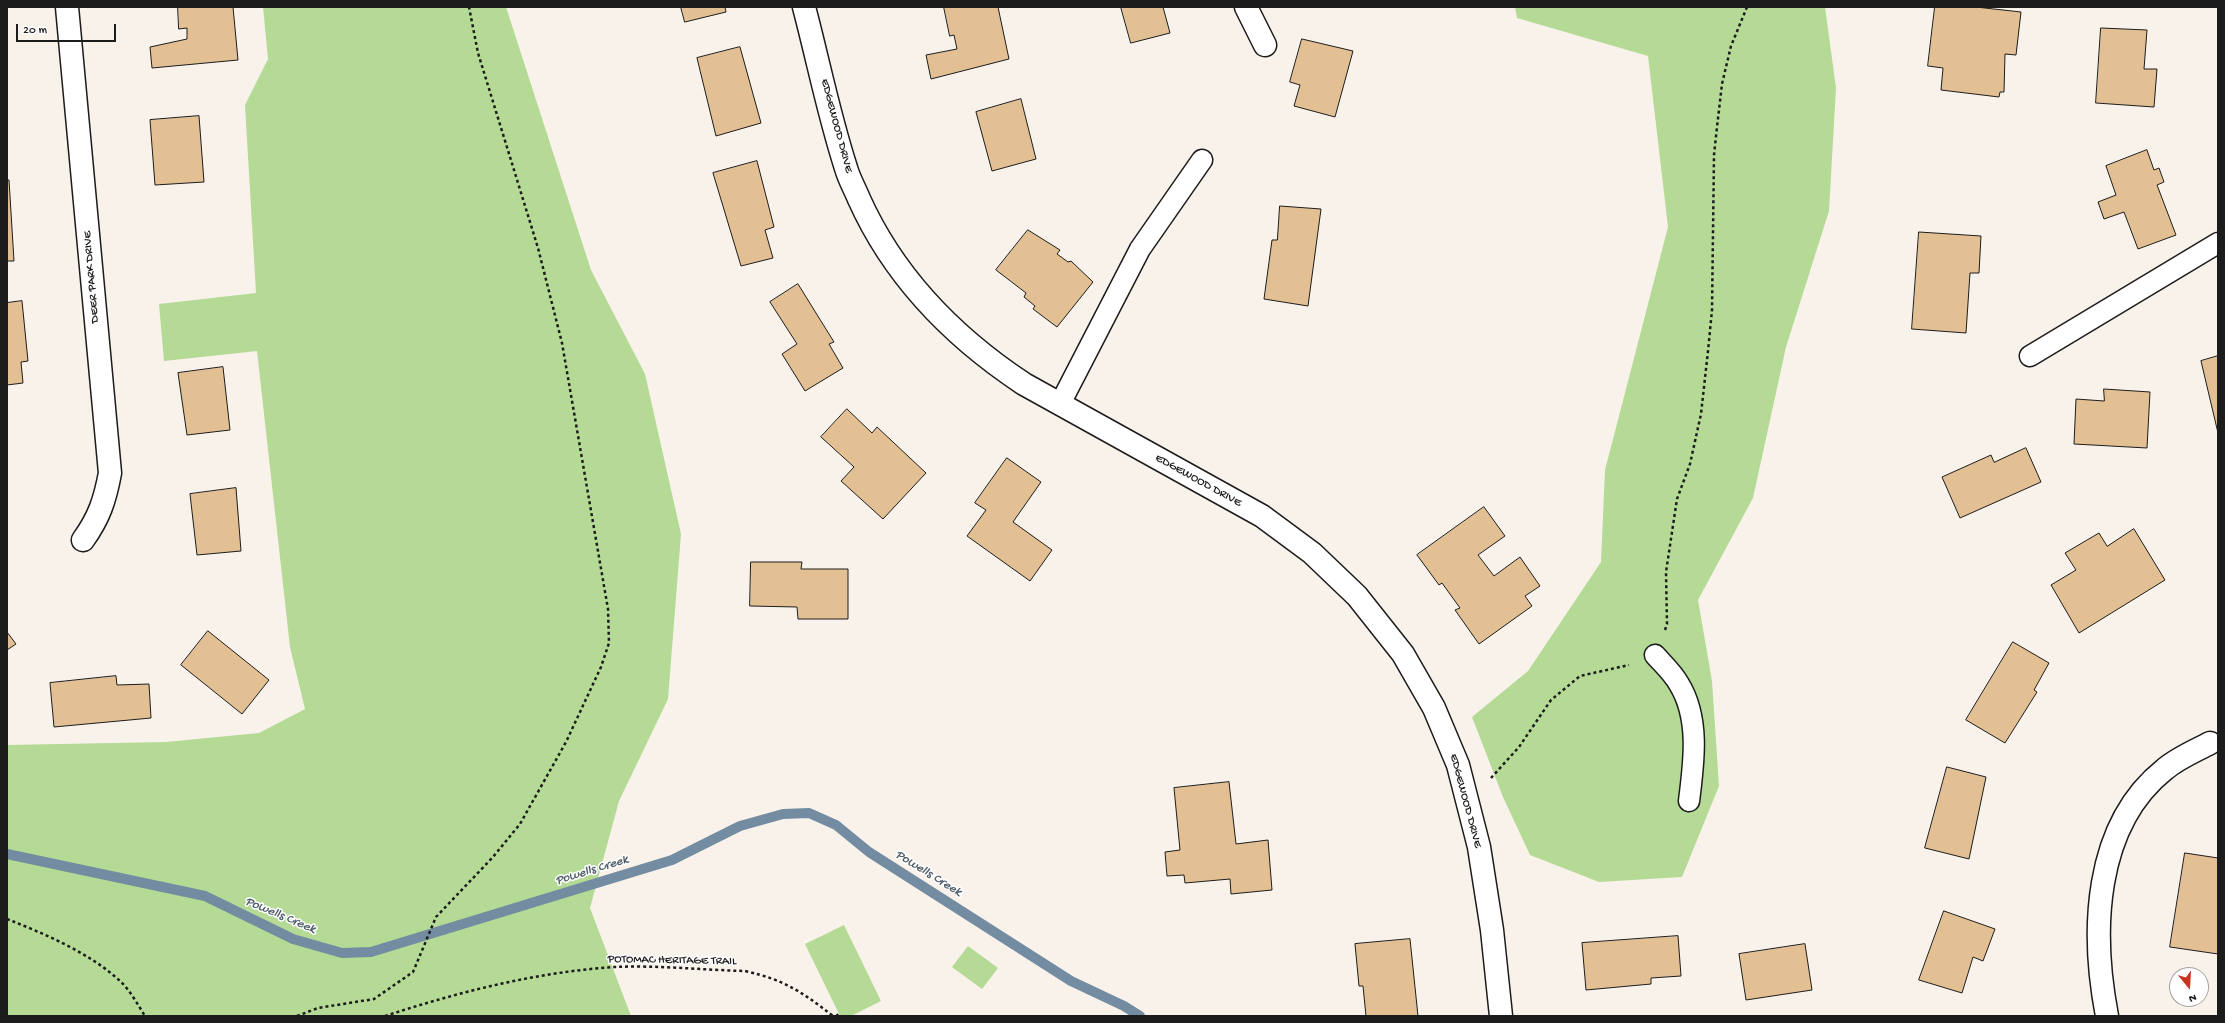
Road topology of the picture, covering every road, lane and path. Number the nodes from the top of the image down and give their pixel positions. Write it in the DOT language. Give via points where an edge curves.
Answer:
graph roads {
  1 [pos="67,7"];
  2 [pos="469,7"];
  3 [pos="804,7"];
  4 [pos="1246,7"];
  5 [pos="1747,7"];
  6 [pos="1265,45"];
  7 [pos="1202,160"];
  8 [pos="2218,243"];
  9 [pos="2030,356"];
  10 [pos="1060,404"];
  11 [pos="83,540"];
  12 [pos="1655,655"];
  13 [pos="2210,743"];
  14 [pos="1465,794"];
  15 [pos="1689,801"];
  16 [pos="7,918"];
  17 [pos="145,1016"];
  18 [pos="297,1016"];
  19 [pos="385,1016"];
  20 [pos="833,1016"];
  21 [pos="1501,1016"];
  22 [pos="2107,1016"];
  1 -- 11 [label="street, DEER PARK DRIVE" via="110,474 104,503"];
  2 -- 18 [label="path" via="478,53 538,248 562,343 608,609 609,643 601,667 566,742 520,824 493,857 436,917 413,972 374,999 318,1008"];
  3 -- 10 [label="street, EDGEWOOD DRIVE" via="846,169 869,221 893,259 913,287 952,329 995,365"];
  4 -- 6 [label="street"];
  5 -- 12 [label="path" via="1731,46 1722,84 1714,156 1712,310 1701,414 1690,464 1677,499 1666,572 1667,624"];
  7 -- 10 [label="lane" via="1140,249"];
  8 -- 9 [label="lane"];
  10 -- 14 [label="street, EDGEWOOD DRIVE" via="1262,516 1312,553 1357,596 1403,654 1434,708 1458,765"];
  12 -- 14 [label="path" via="1632,664 1580,676 1550,700 1494,777"];
  12 -- 15 [label="lane" via="1679,683 1690,708 1694,756"];
  13 -- 22 [label="street" via="2165,768 2139,794 2117,832 2102,883 2098,932 2101,988"];
  14 -- 21 [label="street, EDGEWOOD DRIVE" via="1479,847 1492,930"];
  16 -- 17 [label="path" via="44,934 96,964 121,982"];
  19 -- 20 [label="path, POTOMAC HERITAGE TRAIL" via="482,988 541,975 616,967 745,971 796,988"];
}
